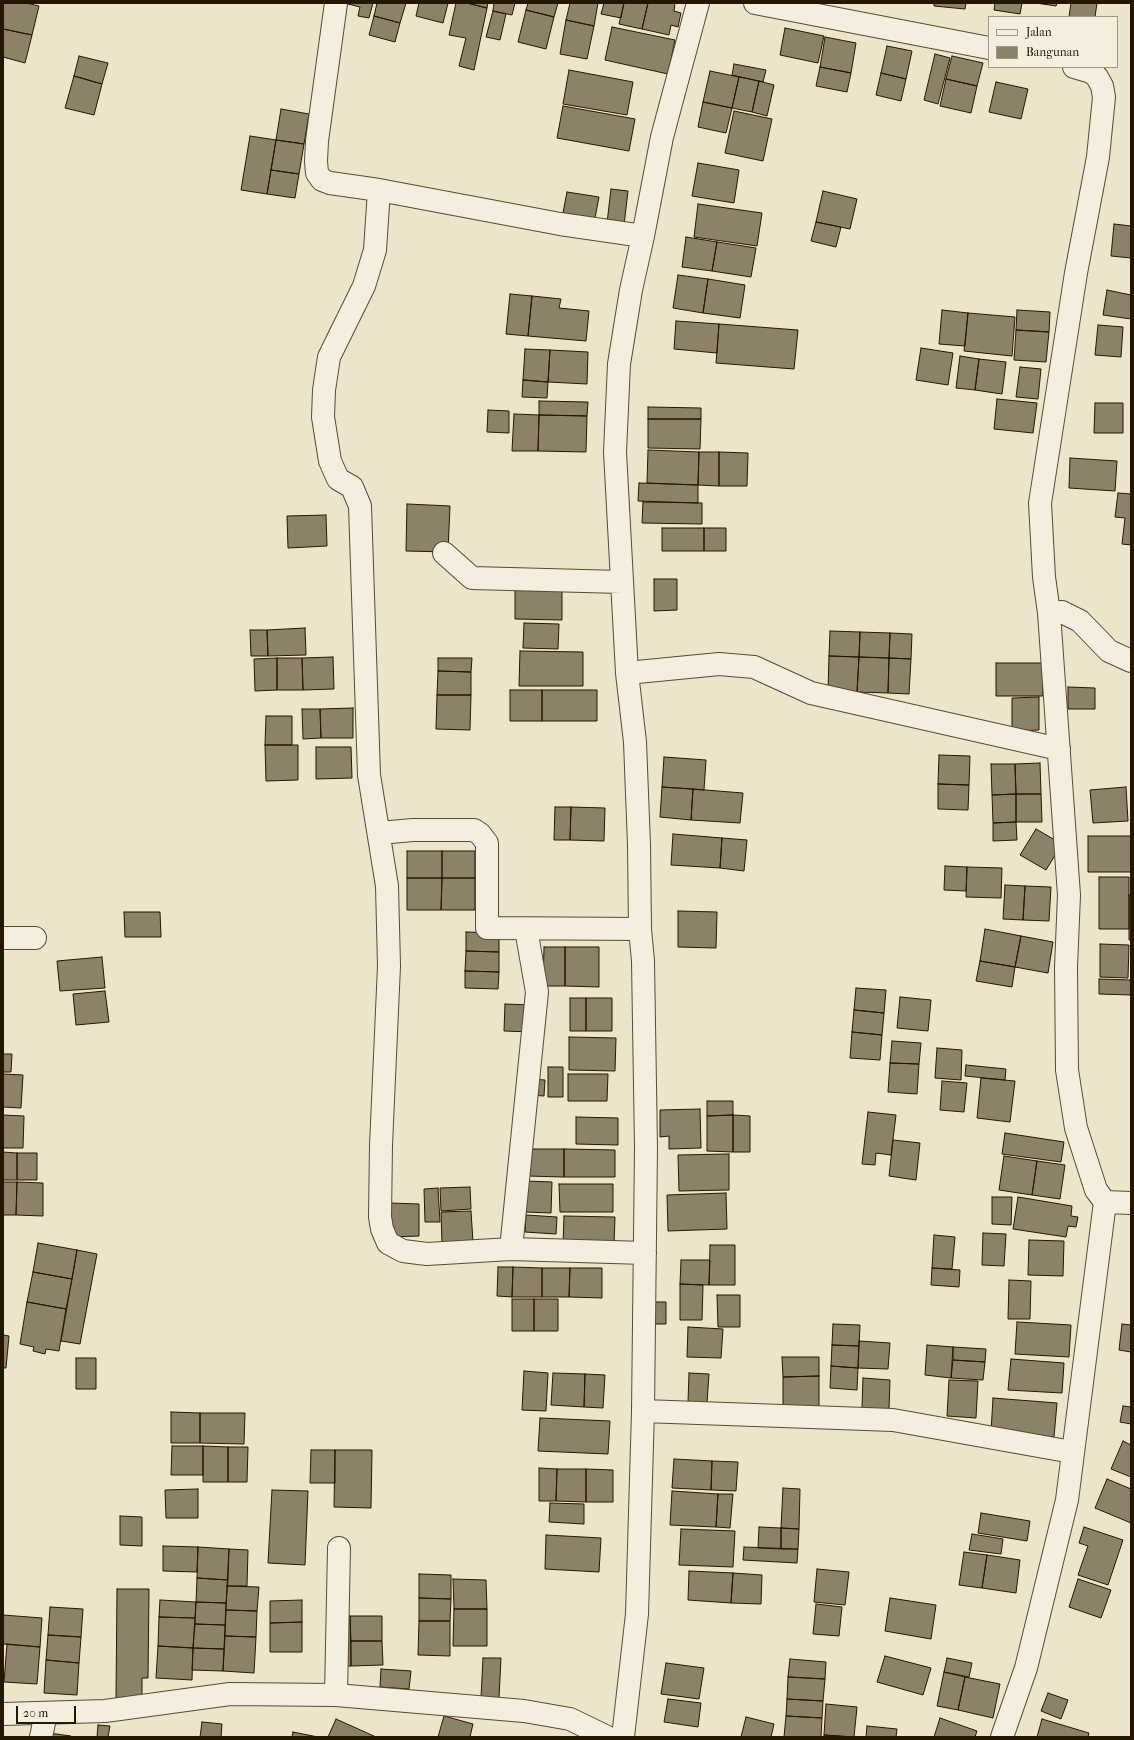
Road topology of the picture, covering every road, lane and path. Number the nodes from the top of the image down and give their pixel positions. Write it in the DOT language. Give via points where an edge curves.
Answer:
graph roads {
  1 [pos="336,3"];
  2 [pos="698,3"];
  3 [pos="755,3"];
  4 [pos="988,48"];
  5 [pos="1077,68"];
  6 [pos="379,190"];
  7 [pos="643,236"];
  8 [pos="444,553"];
  9 [pos="621,582"];
  10 [pos="1048,613"];
  11 [pos="1131,661"];
  12 [pos="627,673"];
  13 [pos="1059,749"];
  14 [pos="379,834"];
  15 [pos="526,928"];
  16 [pos="640,928"];
  17 [pos="3,938"];
  18 [pos="35,938"];
  19 [pos="1105,1202"];
  20 [pos="1131,1203"];
  21 [pos="511,1249"];
  22 [pos="645,1254"];
  23 [pos="643,1410"];
  24 [pos="1072,1452"];
  25 [pos="339,1548"];
  26 [pos="336,1695"];
  27 [pos="46,1713"];
  28 [pos="3,1714"];
  29 [pos="41,1737"];
  30 [pos="607,1737"];
  31 [pos="623,1737"];
  32 [pos="1002,1737"];
  1 -- 6 [label="street" via="317,141 317,172 322,180 330,183"];
  2 -- 7 [label="street" via="662,137"];
  3 -- 4 [label="street"];
  5 -- 10 [label="street" via="1091,72 1097,77 1104,97 1098,157 1076,273 1040,502"];
  6 -- 7 [label="street" via="560,224"];
  6 -- 14 [label="street" via="375,250 364,286 329,357 323,417 330,462 338,479 352,487 360,506 369,774"];
  7 -- 9 [label="street" via="619,364 615,452"];
  8 -- 9 [label="street" via="472,578"];
  9 -- 12 [label="street"];
  10 -- 11 [label="street" via="1062,612 1080,621 1109,651"];
  10 -- 13 [label="street"];
  12 -- 13 [label="street" via="719,664 754,667 811,693"];
  12 -- 16 [label="street" via="635,742"];
  13 -- 19 [label="street" via="1069,895 1066,967 1068,1070 1076,1128 1096,1190"];
  14 -- 15 [label="street" via="413,830 474,830 487,843 487,928"];
  14 -- 21 [label="street" via="386,886 389,966 381,1145 382,1229 388,1243 403,1251 427,1254"];
  15 -- 16 [label="street"];
  15 -- 21 [label="street" via="537,992"];
  16 -- 22 [label="street" via="646,1148"];
  17 -- 18 [label="street"];
  19 -- 20 [label="street"];
  19 -- 24 [label="street"];
  21 -- 22 [label="street"];
  22 -- 23 [label="street"];
  23 -- 24 [label="street" via="893,1420"];
  23 -- 31 [label="street" via="637,1614"];
  24 -- 32 [label="street" via="1067,1500 1046,1589 1026,1668"];
  25 -- 26 [label="street"];
  26 -- 27 [label="street" via="230,1694 105,1711"];
  26 -- 30 [label="street" via="524,1711 570,1719"];
  27 -- 28 [label="street"];
  27 -- 29 [label="street"];
}
